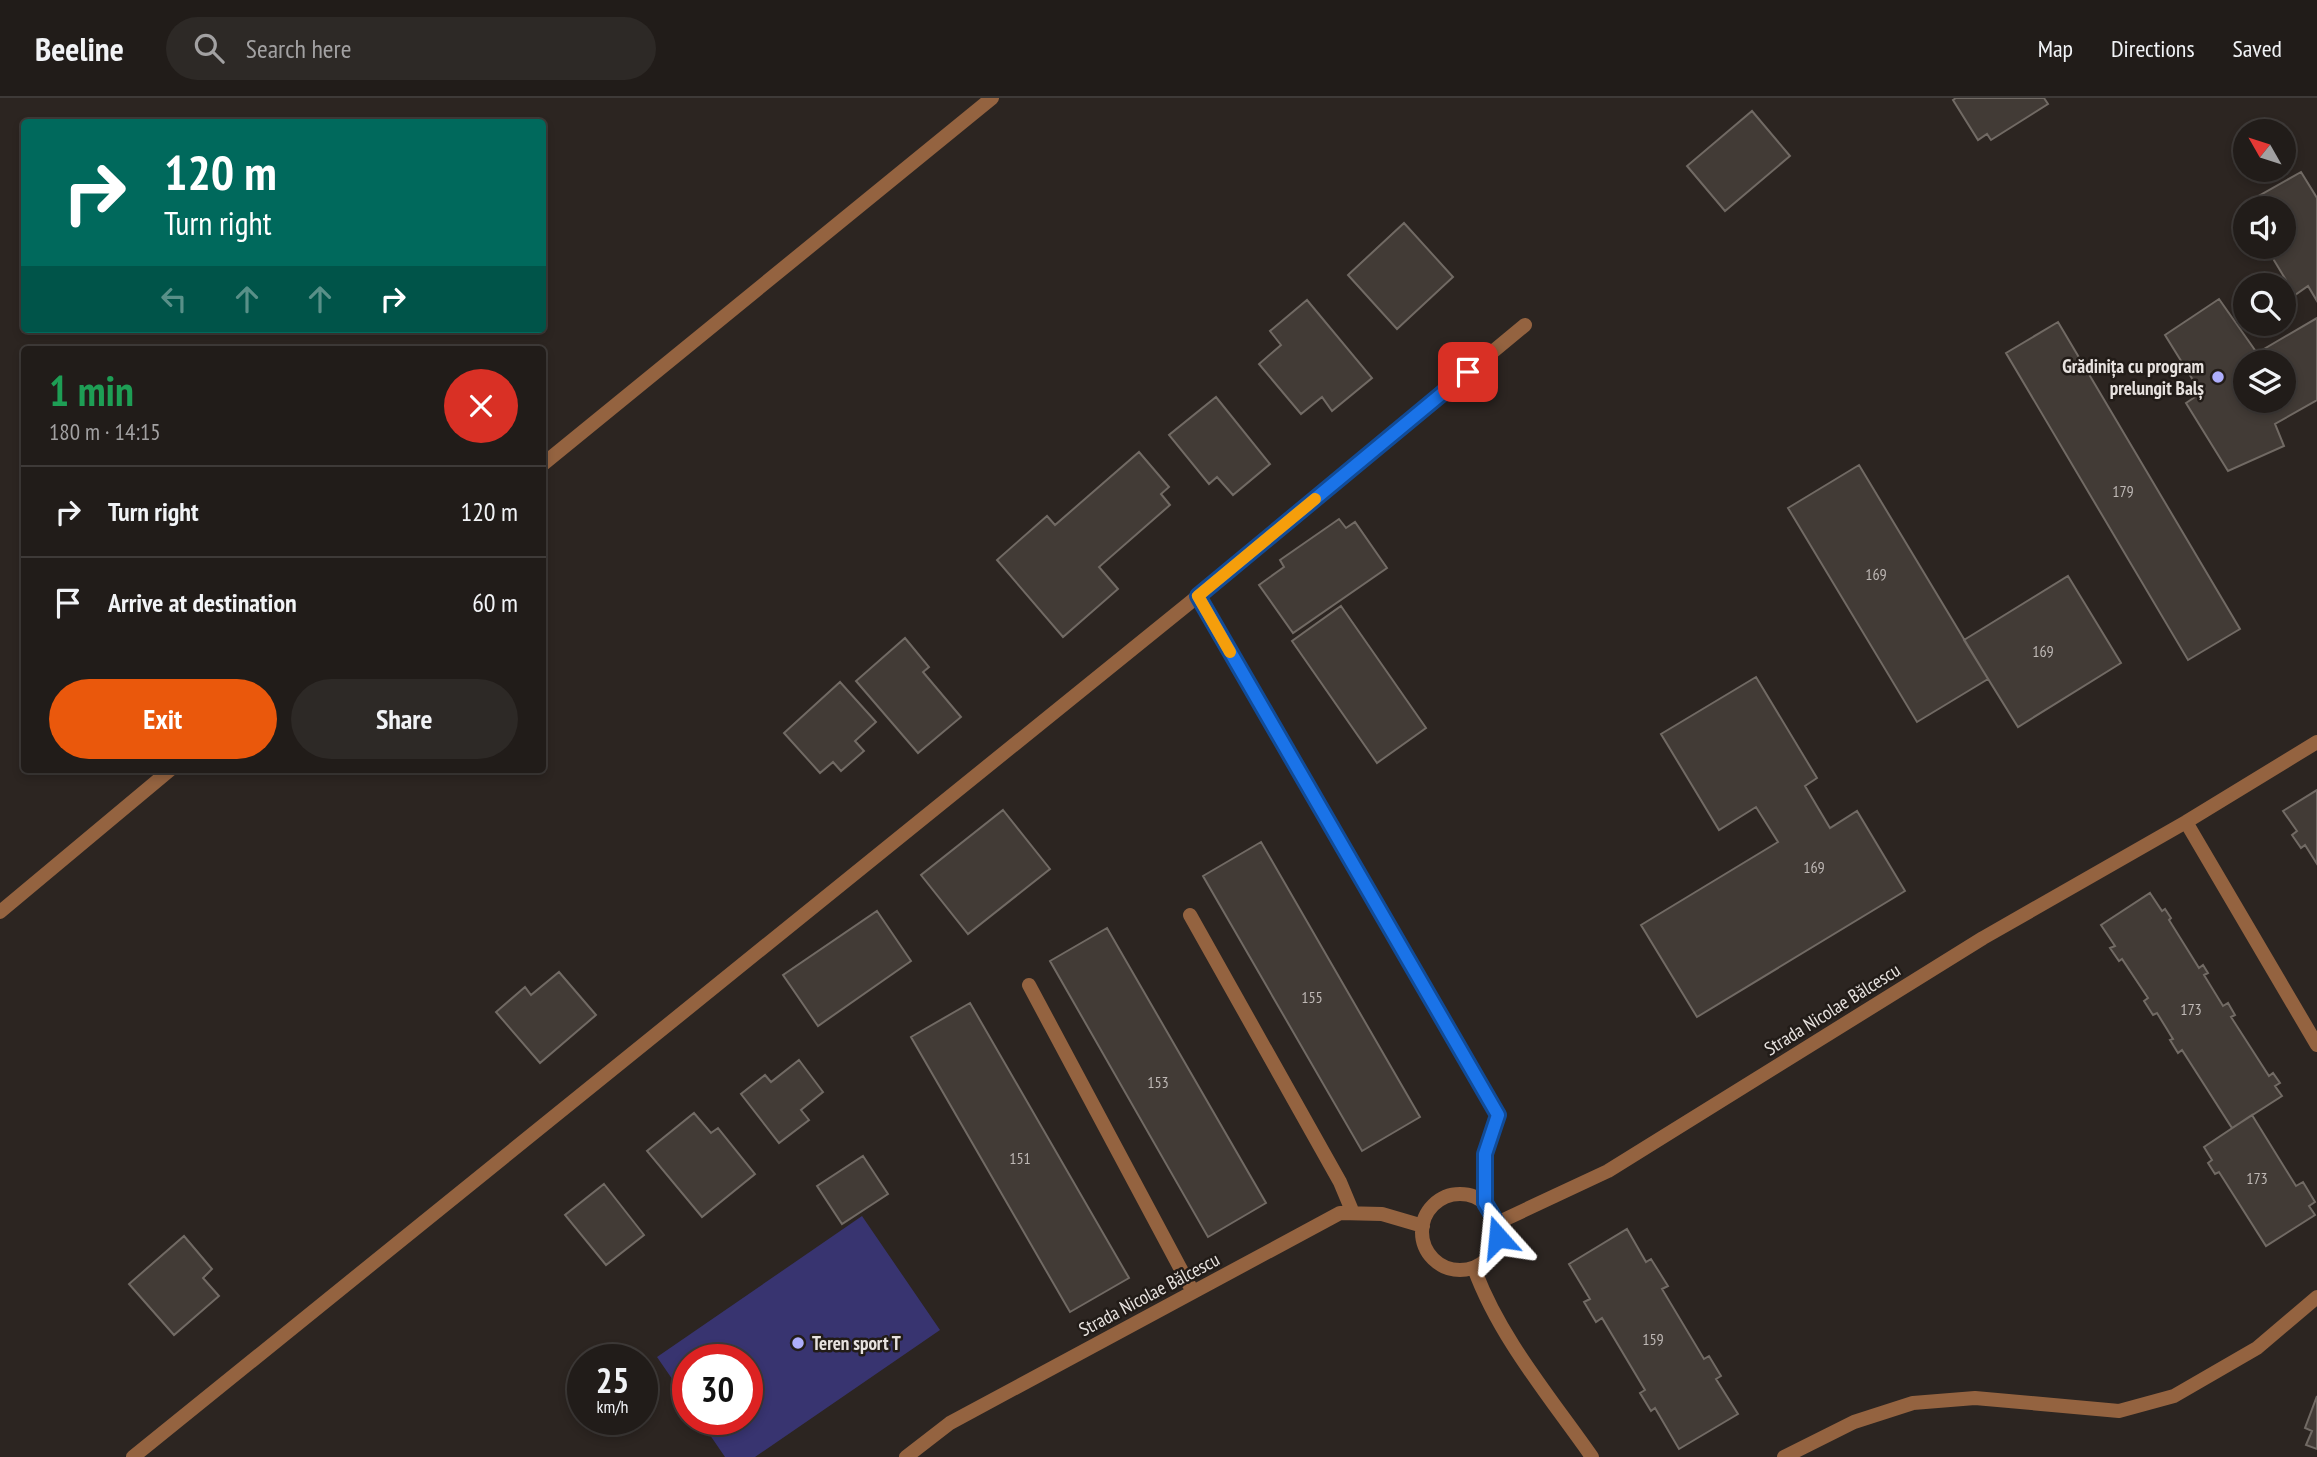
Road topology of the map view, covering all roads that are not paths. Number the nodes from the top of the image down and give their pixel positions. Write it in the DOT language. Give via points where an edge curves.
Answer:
graph roads {
  1 [pos="992,98"];
  2 [pos="1525,325"];
  3 [pos="546,462"];
  4 [pos="1198,596"];
  5 [pos="2317,742"];
  6 [pos="166,773"];
  7 [pos="2186,822"];
  8 [pos="0,912"];
  9 [pos="1190,915"];
  10 [pos="1029,985"];
  11 [pos="2317,1045"];
  12 [pos="1485,1203"];
  13 [pos="1353,1213"];
  14 [pos="1497,1223"];
  15 [pos="1423,1226"];
  16 [pos="1474,1268"];
  17 [pos="1193,1292"];
  18 [pos="2317,1297"];
  19 [pos="133,1457"];
  20 [pos="906,1457"];
  21 [pos="1592,1457"];
  22 [pos="1784,1457"];
  1 -- 3 [label="street"];
  2 -- 4 [label="street"];
  4 -- 12 [label="street" via="1498,1115 1485,1154"];
  4 -- 19 [label="street"];
  5 -- 7 [label="street, Strada Nicolae Bălcescu"];
  6 -- 8 [label="street"];
  7 -- 11 [label="street"];
  7 -- 14 [label="street, Strada Nicolae Bălcescu" via="1983,938 1608,1171"];
  9 -- 13 [label="street"];
  10 -- 17 [label="street"];
  12 -- 14 [label="street"];
  12 -- 15 [label="street" via="1474,1196 1451,1195 1428,1211"];
  13 -- 15 [label="street, Strada Nicolae Bălcescu" via="1382,1214"];
  13 -- 17 [label="street, Strada Nicolae Bălcescu" via="1340,1213"];
  14 -- 16 [label="street" via="1493,1250"];
  15 -- 16 [label="street" via="1425,1247 1432,1258 1451,1269"];
  16 -- 21 [label="street" via="1485,1296 1522,1357"];
  17 -- 20 [label="street, Strada Nicolae Bălcescu" via="950,1423"];
  18 -- 22 [label="street" via="2257,1348 2174,1396 2119,1412 1975,1398 1913,1403 1854,1422"];
}
